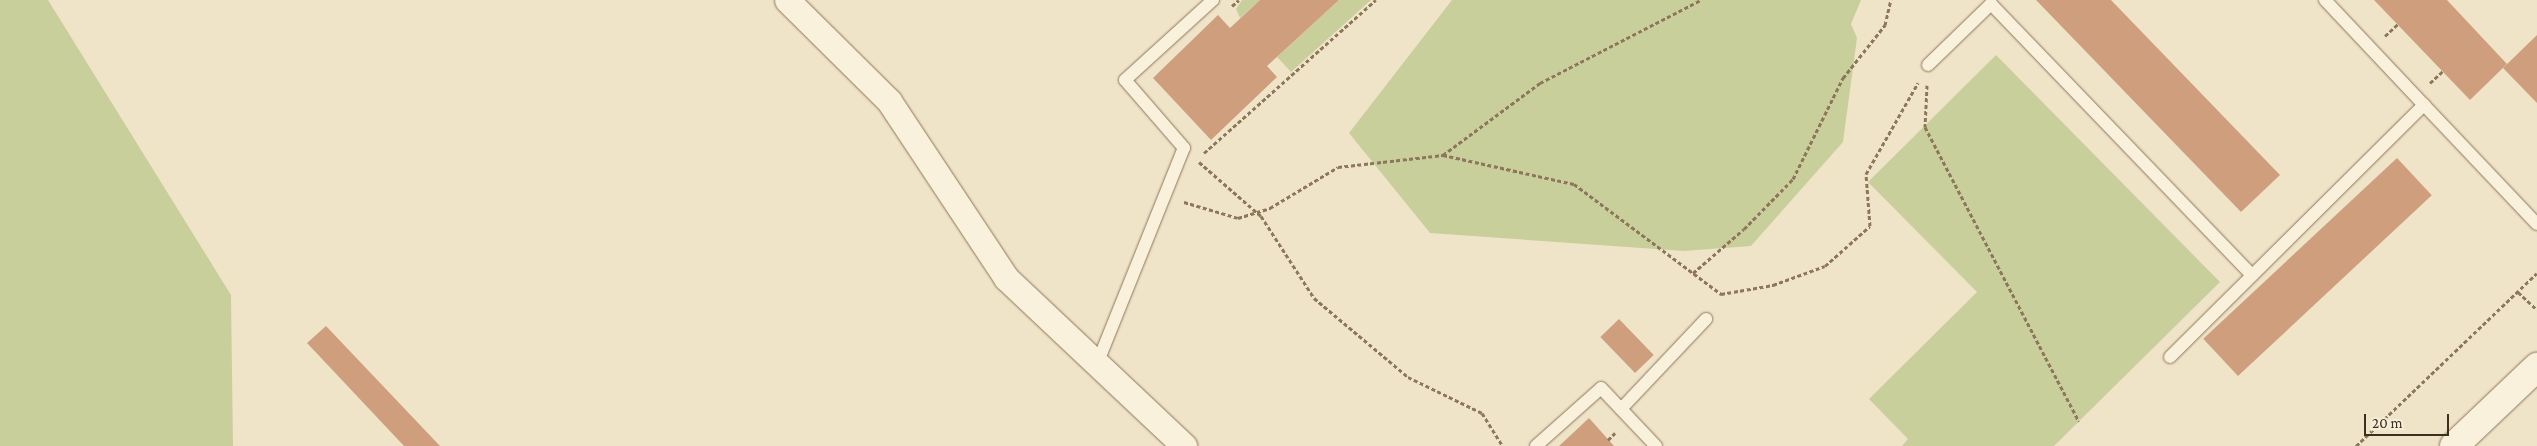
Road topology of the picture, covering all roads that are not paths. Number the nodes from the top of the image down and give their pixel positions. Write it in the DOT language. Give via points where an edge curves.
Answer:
graph roads {
  1 [pos="787,0"];
  2 [pos="1213,0"];
  3 [pos="2324,0"];
  4 [pos="1928,65"];
  5 [pos="2424,105"];
  6 [pos="2537,224"];
  7 [pos="2252,275"];
  8 [pos="1706,318"];
  9 [pos="2170,357"];
  10 [pos="1097,364"];
  11 [pos="2537,367"];
  12 [pos="1621,409"];
  13 [pos="1184,446"];
  14 [pos="1536,446"];
  15 [pos="1656,446"];
  16 [pos="2454,446"];
  1 -- 10 [label="street" via="889,101 1006,278"];
  2 -- 10 [label="lane" via="1125,80 1184,148"];
  3 -- 5 [label="lane"];
  4 -- 7 [label="lane" via="1991,4"];
  5 -- 6 [label="lane"];
  5 -- 7 [label="lane"];
  7 -- 9 [label="lane"];
  8 -- 12 [label="lane"];
  10 -- 13 [label="street"];
  11 -- 16 [label="main road"];
  12 -- 14 [label="lane" via="1601,388"];
  12 -- 15 [label="lane"];
}
